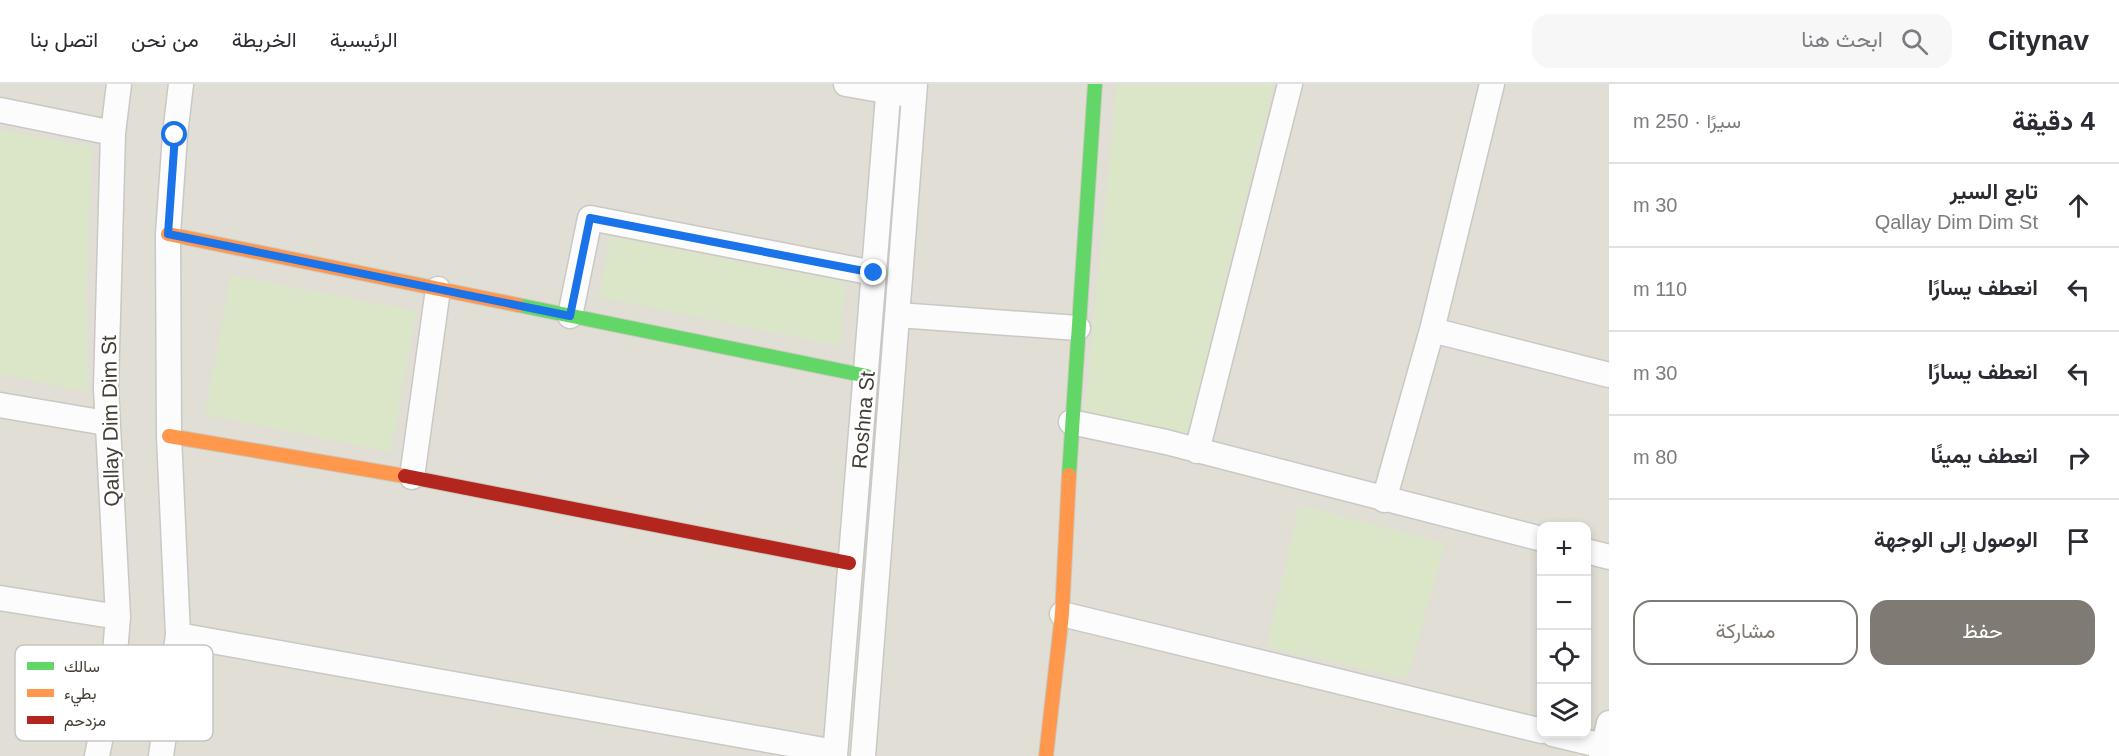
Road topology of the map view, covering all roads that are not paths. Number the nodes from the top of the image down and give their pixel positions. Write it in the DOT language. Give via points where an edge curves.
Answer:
graph roads {
  1 [pos="119,84"];
  2 [pos="181,84"];
  3 [pos="846,84"];
  4 [pos="1095,84"];
  5 [pos="1290,84"];
  6 [pos="1492,84"];
  7 [pos="889,88"];
  8 [pos="914,90"];
  9 [pos="0,110"];
  10 [pos="113,133"];
  11 [pos="168,234"];
  12 [pos="874,273"];
  13 [pos="438,289"];
  14 [pos="898,315"];
  15 [pos="570,316"];
  16 [pos="1078,328"];
  17 [pos="1432,330"];
  18 [pos="1607,368"];
  19 [pos="867,376"];
  20 [pos="0,405"];
  21 [pos="1071,422"];
  22 [pos="106,423"];
  23 [pos="169,436"];
  24 [pos="1197,451"];
  25 [pos="412,477"];
  26 [pos="1384,500"];
  27 [pos="1537,538"];
  28 [pos="1591,552"];
  29 [pos="1609,556"];
  30 [pos="849,563"];
  31 [pos="0,598"];
  32 [pos="1062,614"];
  33 [pos="118,617"];
  34 [pos="178,635"];
  35 [pos="116,645"];
  36 [pos="177,645"];
  37 [pos="1537,730"];
  38 [pos="1578,738"];
  39 [pos="100,741"];
  40 [pos="163,741"];
  41 [pos="1604,742"];
  42 [pos="835,754"];
  43 [pos="97,756"];
  44 [pos="161,756"];
  45 [pos="863,756"];
  46 [pos="1046,756"];
  1 -- 10 [label="street, Qallay Dim Dim St"];
  2 -- 11 [label="street"];
  3 -- 7 [label="street"];
  4 -- 16 [label="street"];
  5 -- 24 [label="street"];
  6 -- 17 [label="street"];
  7 -- 8 [label="street"];
  7 -- 12 [label="street, Roshna St"];
  8 -- 14 [label="street, Roshna St"];
  9 -- 10 [label="street"];
  10 -- 22 [label="street, Qallay Dim Dim St"];
  11 -- 13 [label="street"];
  11 -- 23 [label="street"];
  12 -- 15 [label="street" via="590,218"];
  12 -- 19 [label="street, Roshna St"];
  13 -- 15 [label="street"];
  13 -- 25 [label="street"];
  14 -- 16 [label="street"];
  14 -- 45 [label="street, Roshna St"];
  15 -- 19 [label="street"];
  16 -- 21 [label="street"];
  17 -- 18 [label="street"];
  17 -- 26 [label="street"];
  19 -- 30 [label="street, Roshna St"];
  20 -- 22 [label="street"];
  21 -- 24 [label="street"];
  21 -- 32 [label="street"];
  22 -- 33 [label="street, Qallay Dim Dim St"];
  23 -- 25 [label="street"];
  23 -- 34 [label="street"];
  24 -- 26 [label="street"];
  25 -- 30 [label="street"];
  26 -- 27 [label="street"];
  28 -- 29 [label="street"];
  30 -- 42 [label="street, Roshna St"];
  31 -- 33 [label="street"];
  32 -- 37 [label="street"];
  32 -- 46 [label="street"];
  33 -- 35 [label="street, Qallay Dim Dim St"];
  34 -- 36 [label="street"];
  34 -- 42 [label="street"];
  38 -- 41 [label="street"];
  39 -- 43 [label="street, Qallay Dim Dim St"];
  40 -- 44 [label="street"];
}
